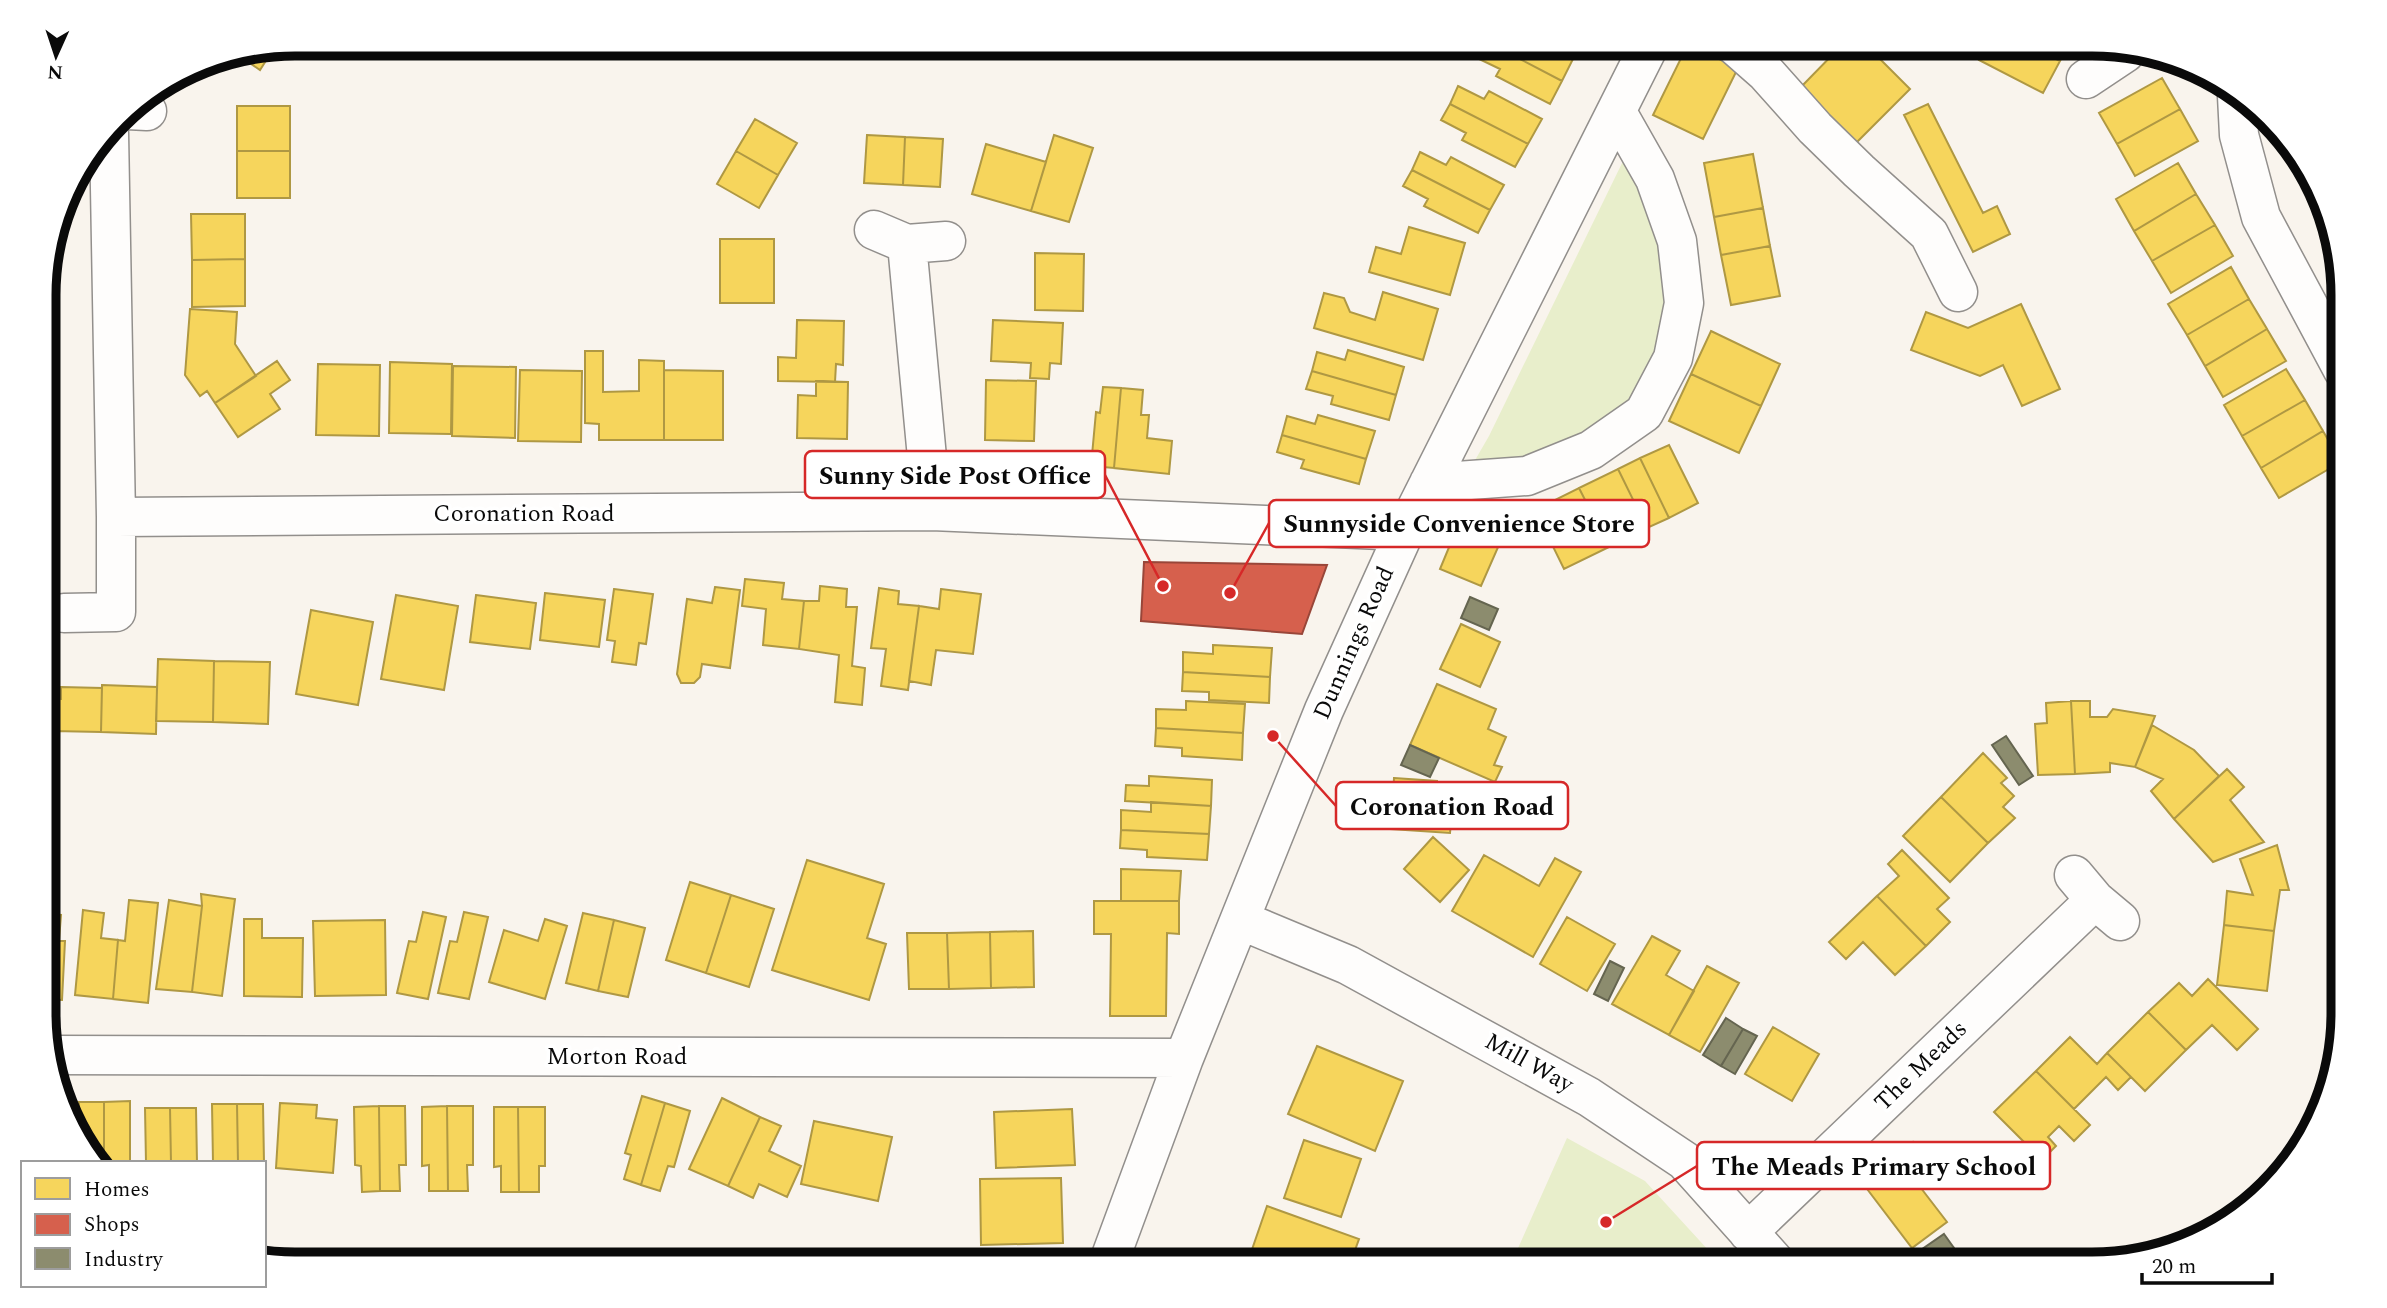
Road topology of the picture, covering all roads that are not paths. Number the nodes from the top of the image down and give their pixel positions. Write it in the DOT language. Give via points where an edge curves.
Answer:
graph roads {
  1 [pos="1640,56"];
  2 [pos="1747,56"];
  3 [pos="2117,58"];
  4 [pos="2086,79"];
  5 [pos="2237,105"];
  6 [pos="1617,112"];
  7 [pos="109,145"];
  8 [pos="946,241"];
  9 [pos="1958,292"];
  10 [pos="2331,348"];
  11 [pos="1429,483"];
  12 [pos="932,512"];
  13 [pos="116,517"];
  14 [pos="1405,531"];
  15 [pos="64,612"];
  16 [pos="2096,899"];
  17 [pos="1240,920"];
  18 [pos="60,1055"];
  19 [pos="1184,1058"];
  20 [pos="1748,1232"];
  21 [pos="1765,1251"];
  22 [pos="1113,1252"];
  1 -- 6 [label="street, Dunnings Road"];
  2 -- 9 [label="street" via="1859,171 1929,234"];
  3 -- 4 [label="street"];
  5 -- 10 [label="street" via="2239,135 2261,217"];
  6 -- 11 [label="street, Dunnings Road"];
  6 -- 11 [label="street" via="1655,179 1678,241 1684,303 1673,358 1644,413 1591,450 1527,476"];
  7 -- 13 [label="street"];
  8 -- 12 [label="street" via="890,237"];
  11 -- 14 [label="street, Dunnings Road"];
  12 -- 13 [label="street, Coronation Road"];
  12 -- 14 [label="street, Coronation Road"];
  13 -- 15 [label="street" via="117,612"];
  14 -- 17 [label="street, Dunnings Road" via="1324,710"];
  16 -- 20 [label="street, The Meads"];
  17 -- 19 [label="street, Dunnings Road"];
  17 -- 20 [label="street, Mill Way" via="1348,965 1589,1097 1685,1161"];
  18 -- 19 [label="street, Morton Road"];
  19 -- 22 [label="street, Dunnings Road"];
  20 -- 21 [label="street, Mill Way"];
}
